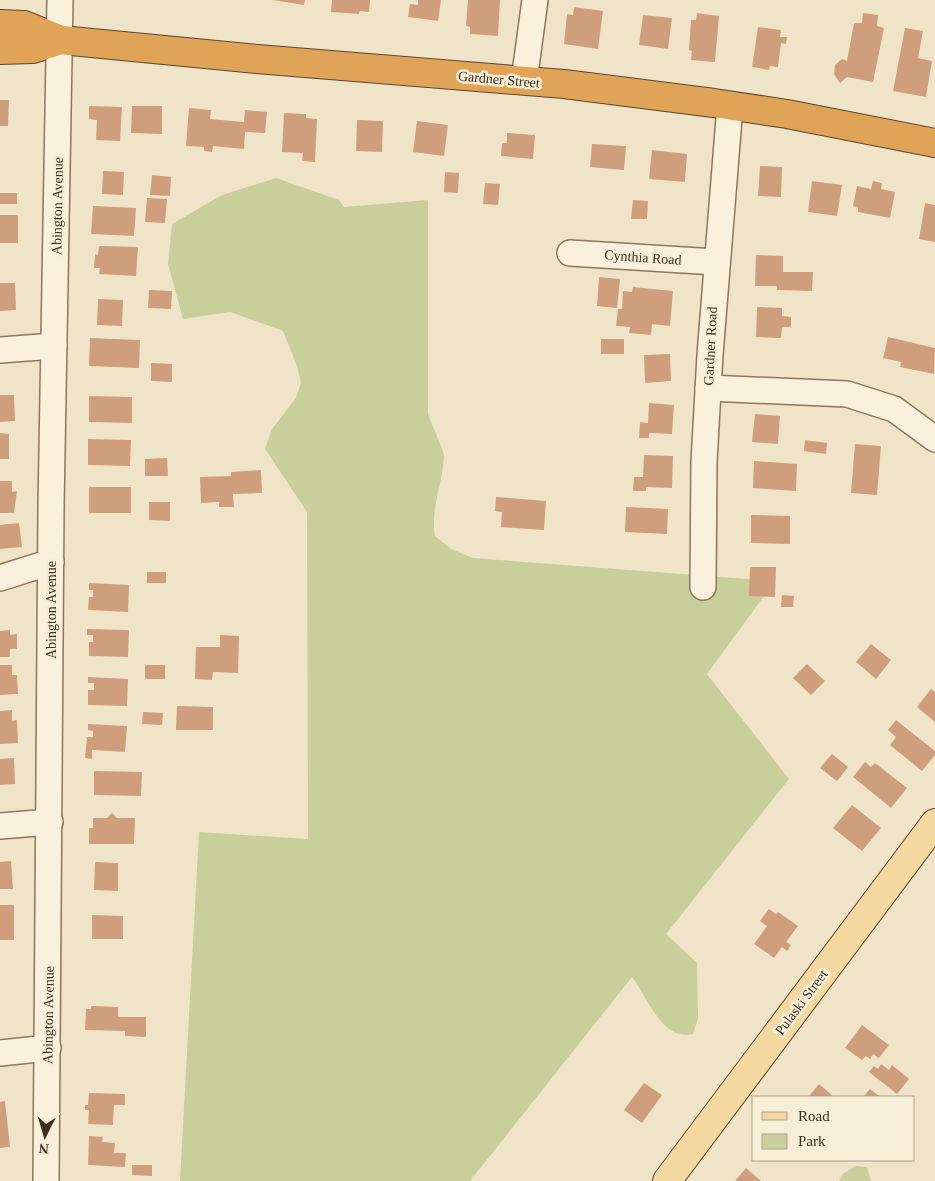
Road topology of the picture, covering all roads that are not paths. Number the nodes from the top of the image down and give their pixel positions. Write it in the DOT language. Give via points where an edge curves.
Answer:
graph roads {
  1 [pos="60,0"];
  2 [pos="535,0"];
  3 [pos="0,24"];
  4 [pos="60,40"];
  5 [pos="0,50"];
  6 [pos="524,81"];
  7 [pos="730,106"];
  8 [pos="935,143"];
  9 [pos="570,253"];
  10 [pos="716,262"];
  11 [pos="54,346"];
  12 [pos="0,350"];
  13 [pos="708,388"];
  14 [pos="935,439"];
  15 [pos="51,562"];
  16 [pos="0,578"];
  17 [pos="703,587"];
  18 [pos="50,822"];
  19 [pos="935,823"];
  20 [pos="0,826"];
  21 [pos="48,1048"];
  22 [pos="0,1053"];
  23 [pos="46,1181"];
  24 [pos="667,1181"];
  1 -- 4 [label="street, Abington Avenue"];
  2 -- 6 [label="street"];
  3 -- 4 [label="highway, Gardner Street" via="24,25"];
  4 -- 5 [label="highway, Gardner Street" via="33,49"];
  4 -- 6 [label="highway, Gardner Street"];
  4 -- 11 [label="street, Abington Avenue"];
  6 -- 7 [label="highway, Gardner Street"];
  7 -- 8 [label="highway, Gardner Street"];
  7 -- 10 [label="street, Gardner Road"];
  9 -- 10 [label="street, Cynthia Road"];
  10 -- 13 [label="street, Gardner Road"];
  11 -- 12 [label="street"];
  11 -- 15 [label="street, Abington Avenue"];
  13 -- 14 [label="street" via="847,394 894,409"];
  13 -- 17 [label="street, Gardner Road"];
  15 -- 16 [label="street"];
  15 -- 18 [label="street, Abington Avenue"];
  18 -- 20 [label="street"];
  18 -- 21 [label="street, Abington Avenue"];
  19 -- 24 [label="main road, Pulaski Street"];
  21 -- 22 [label="street"];
  21 -- 23 [label="street, Abington Avenue"];
}
